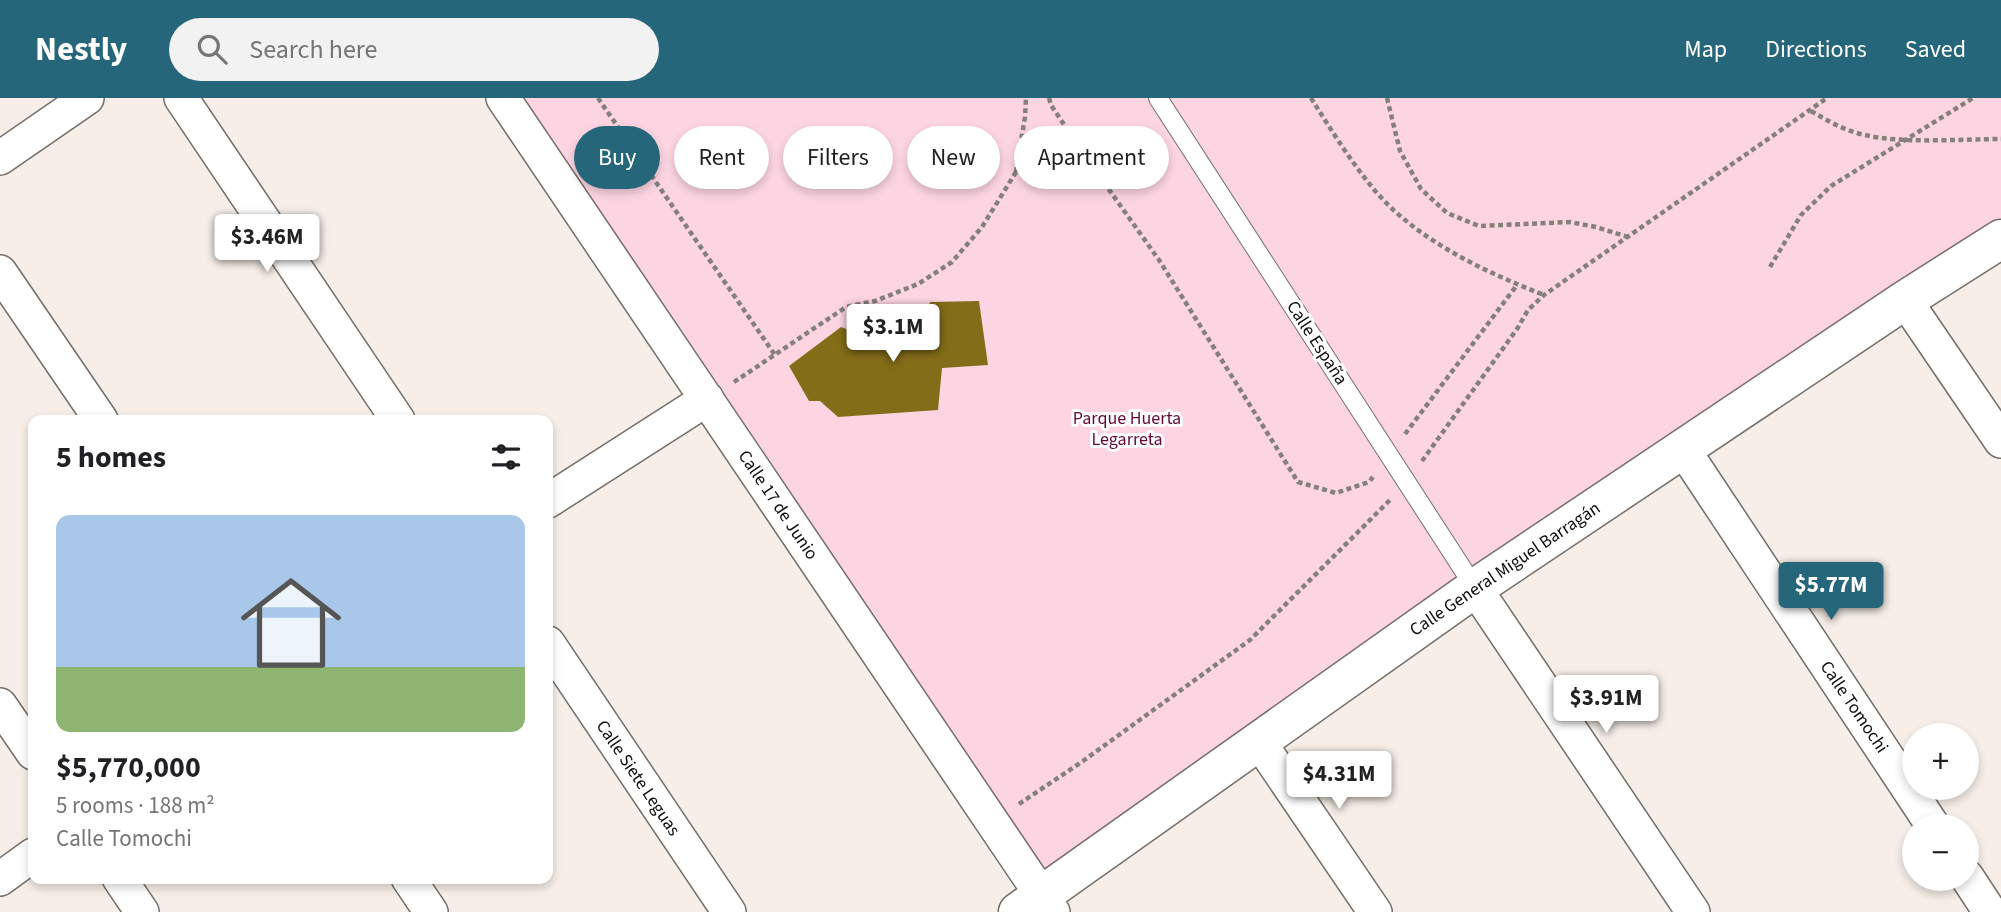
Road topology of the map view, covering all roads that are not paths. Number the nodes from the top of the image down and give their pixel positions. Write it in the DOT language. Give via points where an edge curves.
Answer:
graph roads {
  1 [pos="87,98"];
  2 [pos="181,98"];
  3 [pos="503,98"];
  4 [pos="1158,98"];
  5 [pos="0,158"];
  6 [pos="2001,239"];
  7 [pos="0,272"];
  8 [pos="1905,300"];
  9 [pos="707,400"];
  10 [pos="97,415"];
  11 [pos="395,415"];
  12 [pos="2001,441"];
  13 [pos="1683,449"];
  14 [pos="553,498"];
  15 [pos="1475,588"];
  16 [pos="553,650"];
  17 [pos="0,705"];
  18 [pos="1258,740"];
  19 [pos="28,746"];
  20 [pos="1925,814"];
  21 [pos="28,859"];
  22 [pos="0,879"];
  23 [pos="123,884"];
  24 [pos="412,884"];
  25 [pos="1976,891"];
  26 [pos="1037,906"];
  27 [pos="142,912"];
  28 [pos="431,912"];
  29 [pos="729,912"];
  30 [pos="1375,912"];
  31 [pos="1693,912"];
  32 [pos="1990,912"];
  1 -- 5 [label="street"];
  2 -- 11 [label="street"];
  3 -- 9 [label="street, Calle 17 de Junio"];
  4 -- 15 [label="lane, Calle España"];
  6 -- 8 [label="main road, Calle General Miguel Barragán"];
  7 -- 10 [label="street"];
  8 -- 12 [label="street"];
  8 -- 13 [label="main road, Calle General Miguel Barragán"];
  9 -- 14 [label="street"];
  9 -- 26 [label="street, Calle 17 de Junio"];
  13 -- 15 [label="main road, Calle General Miguel Barragán"];
  13 -- 20 [label="street, Calle Tomochi"];
  15 -- 18 [label="main road, Calle General Miguel Barragán"];
  15 -- 31 [label="street"];
  16 -- 29 [label="street, Calle Siete Leguas"];
  17 -- 19 [label="street"];
  18 -- 26 [label="main road, Calle General Miguel Barragán"];
  18 -- 30 [label="street"];
  21 -- 22 [label="street"];
  23 -- 27 [label="street"];
  24 -- 28 [label="street"];
  25 -- 32 [label="street"];
}
